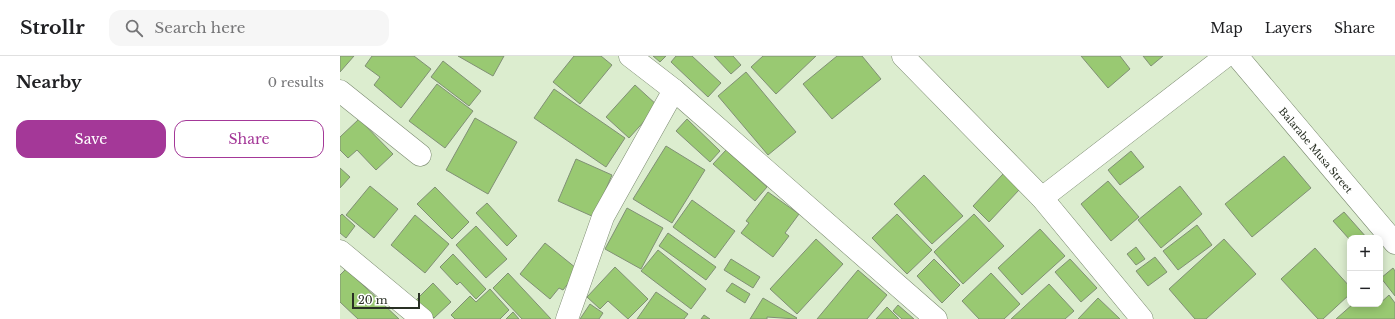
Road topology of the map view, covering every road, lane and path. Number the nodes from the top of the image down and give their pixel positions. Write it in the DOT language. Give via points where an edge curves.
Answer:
graph roads {
  1 [pos="630,56"];
  2 [pos="903,56"];
  3 [pos="1226,56"];
  4 [pos="1237,56"];
  5 [pos="674,90"];
  6 [pos="340,91"];
  7 [pos="420,155"];
  8 [pos="1042,198"];
  9 [pos="1395,243"];
  10 [pos="340,251"];
  11 [pos="422,319"];
  12 [pos="567,319"];
  13 [pos="936,319"];
  14 [pos="1142,319"];
  1 -- 5 [label="street"];
  2 -- 8 [label="street"];
  3 -- 8 [label="street"];
  4 -- 9 [label="street, Balarabe Musa Street"];
  5 -- 12 [label="street" via="603,217"];
  5 -- 13 [label="street"];
  6 -- 7 [label="street"];
  8 -- 14 [label="street"];
  10 -- 11 [label="street"];
}
